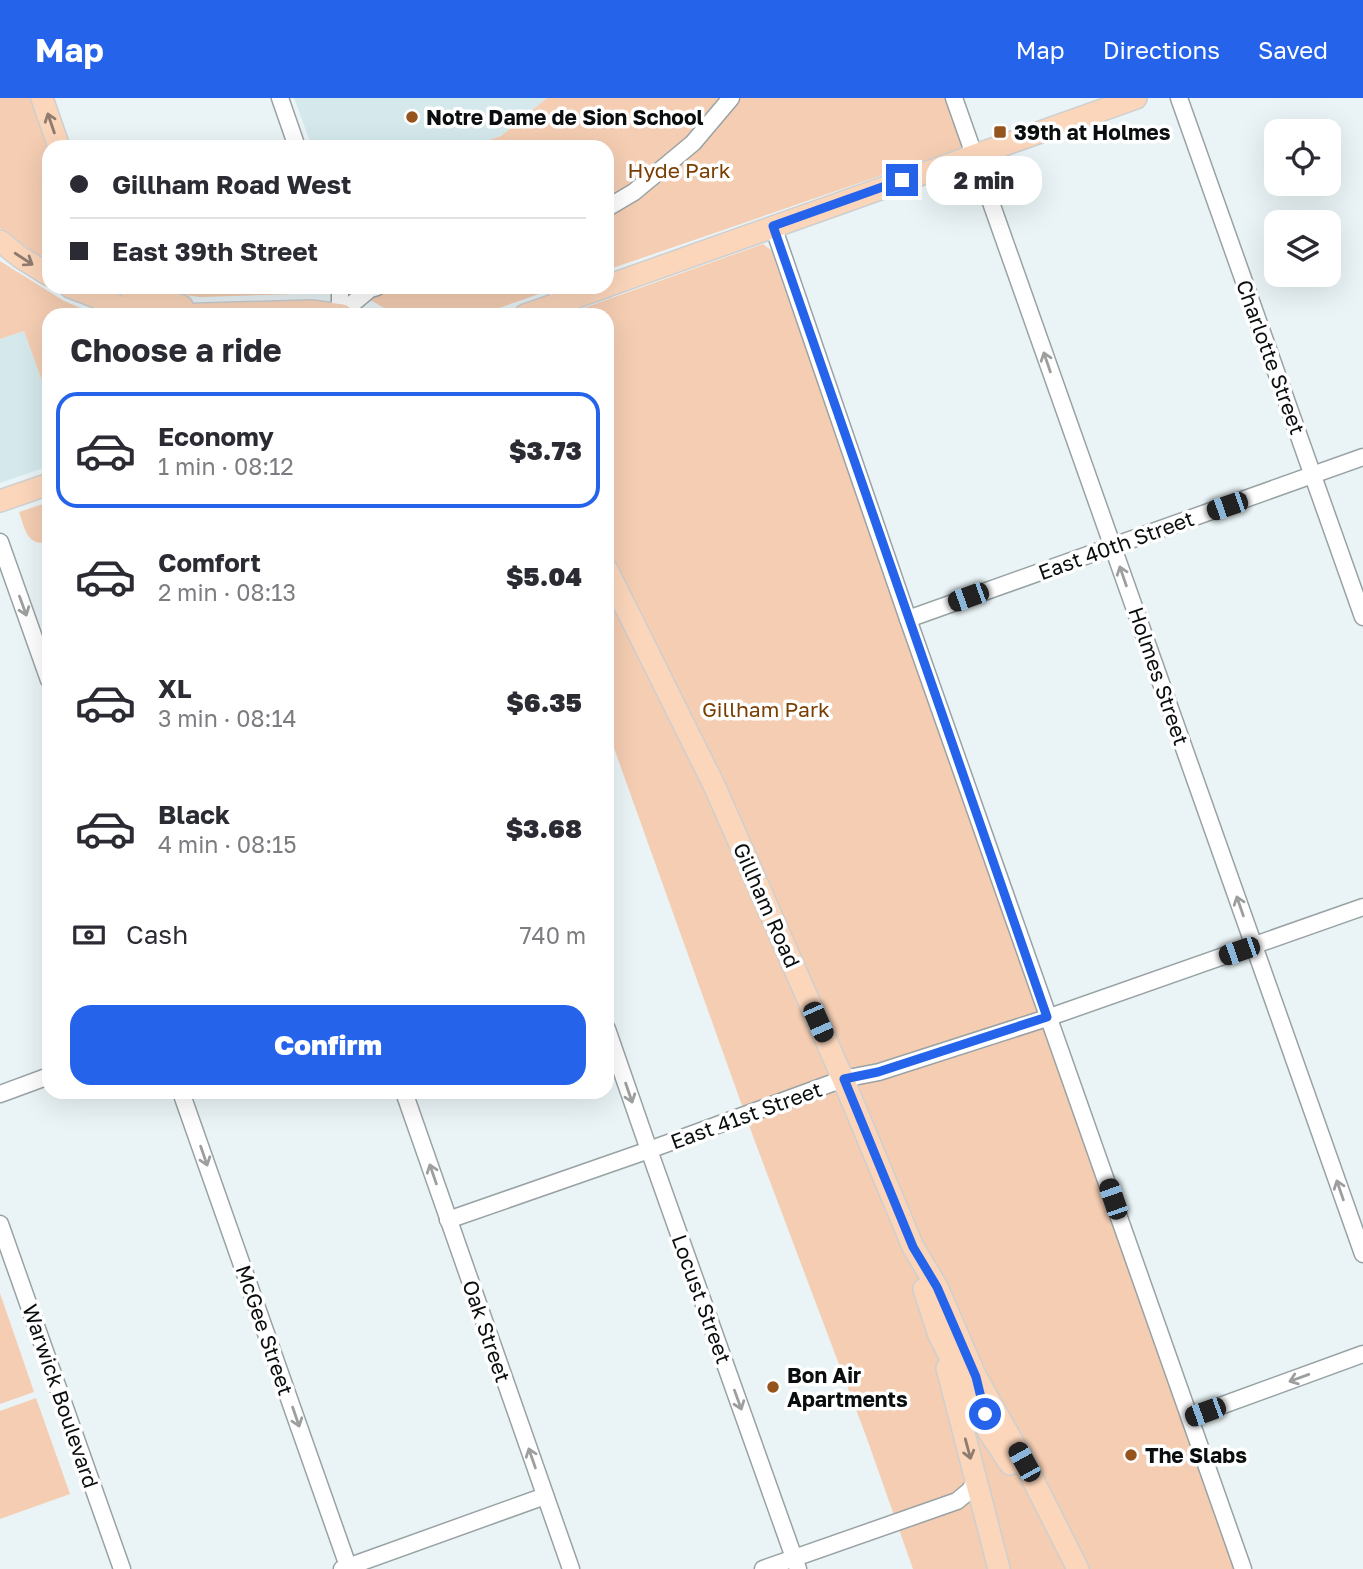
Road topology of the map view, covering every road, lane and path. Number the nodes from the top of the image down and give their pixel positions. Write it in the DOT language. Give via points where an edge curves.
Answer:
graph roads {
  1 [pos="42,98"];
  2 [pos="280,98"];
  3 [pos="732,98"];
  4 [pos="954,98"];
  5 [pos="1136,98"];
  6 [pos="1179,98"];
  7 [pos="57,140"];
  8 [pos="295,140"];
  9 [pos="974,155"];
  10 [pos="614,204"];
  11 [pos="773,226"];
  12 [pos="0,241"];
  13 [pos="42,271"];
  14 [pos="614,284"];
  15 [pos="88,294"];
  16 [pos="141,294"];
  17 [pos="364,294"];
  18 [pos="583,294"];
  19 [pos="557,302"];
  20 [pos="126,308"];
  21 [pos="191,308"];
  22 [pos="349,308"];
  23 [pos="1363,457"];
  24 [pos="1313,475"];
  25 [pos="42,486"];
  26 [pos="0,501"];
  27 [pos="0,542"];
  28 [pos="1113,546"];
  29 [pos="614,584"];
  30 [pos="1363,617"];
  31 [pos="908,619"];
  32 [pos="42,660"];
  33 [pos="1363,907"];
  34 [pos="1254,946"];
  35 [pos="1047,1017"];
  36 [pos="614,1049"];
  37 [pos="42,1079"];
  38 [pos="844,1079"];
  39 [pos="0,1094"];
  40 [pos="183,1099"];
  41 [pos="406,1099"];
  42 [pos="649,1150"];
  43 [pos="448,1220"];
  44 [pos="0,1224"];
  45 [pos="913,1247"];
  46 [pos="1363,1254"];
  47 [pos="939,1335"];
  48 [pos="1363,1354"];
  49 [pos="976,1377"];
  50 [pos="1190,1418"];
  51 [pos="989,1432"];
  52 [pos="977,1480"];
  53 [pos="545,1496"];
  54 [pos="957,1501"];
  55 [pos="983,1508"];
  56 [pos="796,1564"];
  57 [pos="346,1568"];
  58 [pos="122,1569"];
  59 [pos="570,1569"];
  60 [pos="763,1569"];
  61 [pos="999,1569"];
  62 [pos="1009,1569"];
  63 [pos="1078,1569"];
  64 [pos="1243,1569"];
  7 -- 1 [label="main road, one-way"];
  2 -- 8 [label="street"];
  3 -- 10 [label="street" via="693,143"];
  4 -- 9 [label="street, Holmes Street"];
  5 -- 9 [label="main road"];
  6 -- 24 [label="street, Charlotte Street"];
  9 -- 11 [label="main road"];
  28 -- 9 [label="street, Holmes Street, one-way"];
  11 -- 14 [label="main road"];
  11 -- 31 [label="street"];
  12 -- 13 [label="main road, one-way"];
  15 -- 20 [label="main road"];
  16 -- 21 [label="main road"];
  17 -- 22 [label="street"];
  18 -- 19 [label="main road"];
  23 -- 24 [label="street, East 40th Street"];
  24 -- 28 [label="street, East 40th Street"];
  24 -- 30 [label="street, Charlotte Street"];
  25 -- 26 [label="main road"];
  27 -- 32 [label="street, one-way"];
  28 -- 31 [label="street, East 40th Street"];
  34 -- 28 [label="street, Holmes Street, one-way"];
  29 -- 38 [label="main road, Gillham Road" via="713,785"];
  31 -- 35 [label="street"];
  33 -- 34 [label="street, East 41st Street"];
  34 -- 35 [label="street, East 41st Street"];
  46 -- 34 [label="street, Holmes Street, one-way"];
  35 -- 38 [label="street, East 41st Street"];
  35 -- 50 [label="street"];
  36 -- 42 [label="street, Locust Street, one-way"];
  37 -- 39 [label="street"];
  38 -- 42 [label="street, East 41st Street"];
  38 -- 45 [label="main road, Gillham Road"];
  40 -- 57 [label="street, McGee Street, one-way"];
  43 -- 41 [label="street, Oak Street, one-way"];
  42 -- 43 [label="street, East 41st Street"];
  42 -- 56 [label="street, Locust Street, one-way"];
  53 -- 43 [label="street, Oak Street, one-way"];
  44 -- 58 [label="street, Warwick Boulevard"];
  45 -- 47 [label="main road, Gillham Road"];
  45 -- 49 [label="main road, Gillham Road" via="937,1287"];
  47 -- 51 [label="main road, Gillham Road"];
  47 -- 52 [label="main road, one-way"];
  48 -- 50 [label="street, one-way"];
  49 -- 51 [label="main road"];
  49 -- 63 [label="main road, Gillham Road"];
  50 -- 64 [label="street"];
  51 -- 62 [label="main road" via="988,1474"];
  51 -- 63 [label="main road, Gillham Road"];
  52 -- 54 [label="street"];
  52 -- 55 [label="main road"];
  53 -- 57 [label="street"];
  53 -- 59 [label="street, Oak Street"];
  54 -- 55 [label="street"];
  54 -- 56 [label="street"];
  55 -- 61 [label="main road"];
  56 -- 60 [label="street"];
}
